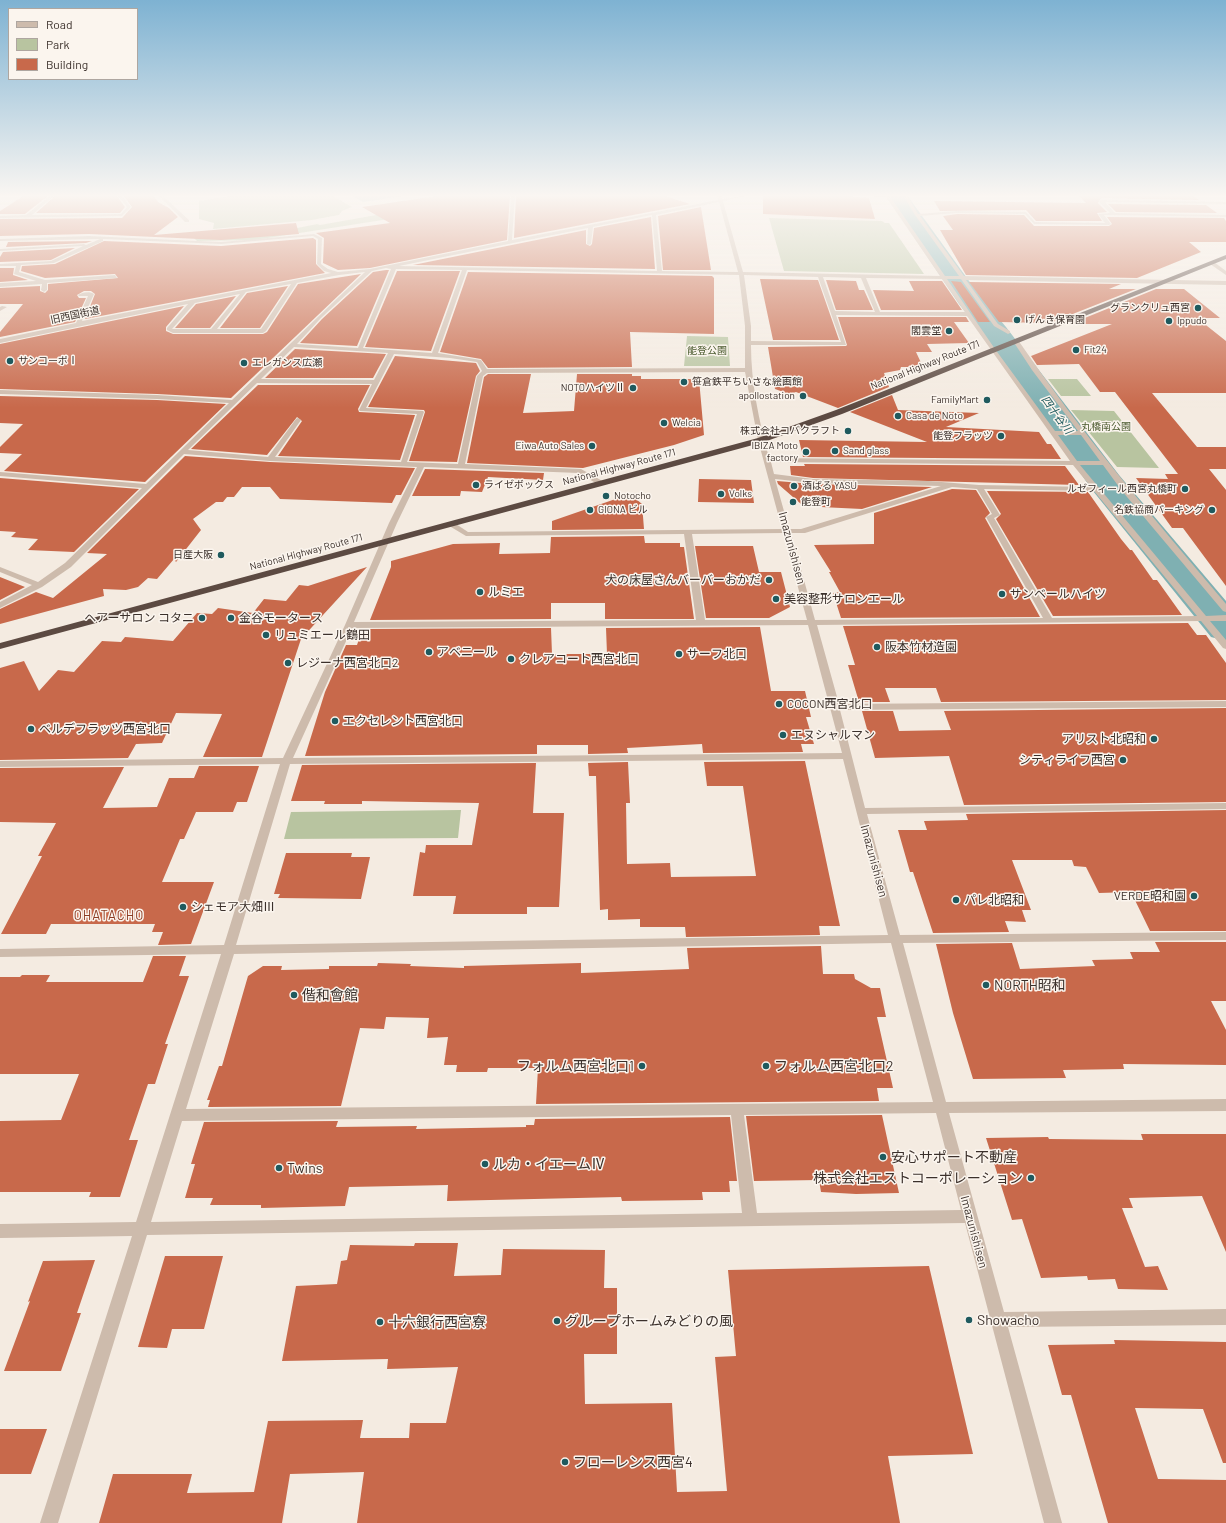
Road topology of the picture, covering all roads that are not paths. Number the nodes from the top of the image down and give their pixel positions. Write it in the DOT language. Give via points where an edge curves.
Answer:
graph roads {
  1 [pos="18,266"];
  2 [pos="321,266"];
  3 [pos="390,266"];
  4 [pos="659,266"];
  5 [pos="739,266"];
  6 [pos="937,266"];
  7 [pos="952,266"];
  8 [pos="1204,266"];
  9 [pos="1216,266"];
  10 [pos="386,267"];
  11 [pos="394,267"];
  12 [pos="465,268"];
  13 [pos="370,270"];
  14 [pos="339,273"];
  15 [pos="660,273"];
  16 [pos="1226,273"];
  17 [pos="741,274"];
  18 [pos="820,276"];
  19 [pos="115,277"];
  20 [pos="863,277"];
  21 [pos="946,279"];
  22 [pos="961,279"];
  23 [pos="45,282"];
  24 [pos="295,282"];
  25 [pos="1162,283"];
  26 [pos="1226,283"];
  27 [pos="0,285"];
  28 [pos="44,290"];
  29 [pos="244,292"];
  30 [pos="81,295"];
  31 [pos="193,301"];
  32 [pos="833,313"];
  33 [pos="878,313"];
  34 [pos="968,314"];
  35 [pos="78,324"];
  36 [pos="213,331"];
  37 [pos="1008,332"];
  38 [pos="0,341"];
  39 [pos="1013,342"];
  40 [pos="748,343"];
  41 [pos="293,345"];
  42 [pos="360,349"];
  43 [pos="996,349"];
  44 [pos="392,352"];
  45 [pos="434,355"];
  46 [pos="748,370"];
  47 [pos="485,371"];
  48 [pos="257,381"];
  49 [pos="377,382"];
  50 [pos="0,392"];
  51 [pos="235,402"];
  52 [pos="298,420"];
  53 [pos="1053,433"];
  54 [pos="1080,433"];
  55 [pos="761,440"];
  56 [pos="182,452"];
  57 [pos="270,459"];
  58 [pos="768,460"];
  59 [pos="1075,463"];
  60 [pos="1103,463"];
  61 [pos="403,464"];
  62 [pos="421,465"];
  63 [pos="461,467"];
  64 [pos="0,474"];
  65 [pos="772,476"];
  66 [pos="602,483"];
  67 [pos="148,486"];
  68 [pos="949,486"];
  69 [pos="979,487"];
  70 [pos="1095,489"];
  71 [pos="450,524"];
  72 [pos="787,531"];
  73 [pos="688,532"];
  74 [pos="385,542"];
  75 [pos="0,569"];
  76 [pos="39,585"];
  77 [pos="0,605"];
  78 [pos="1226,615"];
  79 [pos="1206,618"];
  80 [pos="1049,621"];
  81 [pos="812,622"];
  82 [pos="701,623"];
  83 [pos="349,625"];
  84 [pos="0,646"];
  85 [pos="1226,646"];
  86 [pos="1226,704"];
  87 [pos="835,707"];
  88 [pos="847,756"];
  89 [pos="286,762"];
  90 [pos="0,764"];
  91 [pos="1226,806"];
  92 [pos="861,811"];
  93 [pos="1226,936"];
  94 [pos="895,939"];
  95 [pos="229,949"];
  96 [pos="0,953"];
  97 [pos="1226,1105"];
  98 [pos="940,1108"];
  99 [pos="737,1110"];
  100 [pos="177,1115"];
  101 [pos="970,1216"];
  102 [pos="750,1219"];
  103 [pos="142,1228"];
  104 [pos="0,1231"];
  105 [pos="1226,1317"];
  106 [pos="998,1320"];
  107 [pos="49,1523"];
  108 [pos="1053,1523"];
  1 -- 23 [label="street" via="16,273"];
  2 -- 14 [label="street"];
  3 -- 10 [label="street, 旧西国街道"];
  4 -- 15 [label="street"];
  5 -- 17 [label="street, Imazunishisen"];
  6 -- 21 [label="street"];
  7 -- 22 [label="street"];
  8 -- 25 [label="highway, National Highway Route 171"];
  9 -- 16 [label="street"];
  10 -- 11 [label="street"];
  10 -- 13 [label="street, 旧西国街道"];
  11 -- 12 [label="street"];
  11 -- 42 [label="street"];
  12 -- 15 [label="street"];
  12 -- 45 [label="street"];
  13 -- 14 [label="street, 旧西国街道"];
  13 -- 41 [label="street"];
  14 -- 24 [label="street, 旧西国街道"];
  15 -- 17 [label="street"];
  17 -- 18 [label="street"];
  17 -- 40 [label="street, Imazunishisen"];
  18 -- 20 [label="street"];
  18 -- 32 [label="street"];
  19 -- 23 [label="street"];
  20 -- 21 [label="street"];
  20 -- 33 [label="street"];
  21 -- 22 [label="street"];
  21 -- 34 [label="street"];
  22 -- 25 [label="street"];
  22 -- 37 [label="street" via="996,325"];
  23 -- 27 [label="street"];
  23 -- 28 [label="street"];
  24 -- 29 [label="street, 旧西国街道"];
  24 -- 36 [label="street" via="263,331"];
  25 -- 26 [label="street"];
  25 -- 39 [label="highway, National Highway Route 171"];
  29 -- 31 [label="street, 旧西国街道"];
  29 -- 36 [label="street"];
  30 -- 35 [label="street" via="91,294"];
  31 -- 35 [label="street, 旧西国街道"];
  31 -- 36 [label="street" via="168,329"];
  32 -- 33 [label="street"];
  32 -- 40 [label="street" via="844,344"];
  33 -- 34 [label="street"];
  34 -- 43 [label="street"];
  35 -- 38 [label="street, 旧西国街道"];
  39 -- 43 [label="highway, National Highway Route 171"];
  39 -- 54 [label="street"];
  40 -- 46 [label="street, Imazunishisen"];
  41 -- 42 [label="street"];
  41 -- 48 [label="street"];
  42 -- 44 [label="street"];
  43 -- 53 [label="street"];
  43 -- 55 [label="highway, National Highway Route 171" via="839,412"];
  44 -- 45 [label="street"];
  44 -- 49 [label="street"];
  45 -- 47 [label="street" via="479,361"];
  46 -- 47 [label="street"];
  46 -- 55 [label="street, Imazunishisen"];
  47 -- 63 [label="street" via="480,376"];
  48 -- 49 [label="street"];
  48 -- 51 [label="street"];
  49 -- 61 [label="street" via="362,410 421,412"];
  50 -- 51 [label="street"];
  51 -- 56 [label="street"];
  52 -- 57 [label="street"];
  53 -- 54 [label="street"];
  53 -- 59 [label="street"];
  54 -- 60 [label="street"];
  55 -- 58 [label="street, Imazunishisen"];
  55 -- 66 [label="highway, National Highway Route 171"];
  56 -- 57 [label="street"];
  56 -- 67 [label="street"];
  57 -- 61 [label="street"];
  58 -- 59 [label="street"];
  58 -- 65 [label="street, Imazunishisen"];
  59 -- 60 [label="street"];
  59 -- 70 [label="street"];
  60 -- 78 [label="street"];
  61 -- 62 [label="street"];
  62 -- 63 [label="street"];
  62 -- 74 [label="street"];
  63 -- 66 [label="street" via="581,471"];
  64 -- 67 [label="street"];
  65 -- 68 [label="street" via="813,481 929,483"];
  65 -- 72 [label="street, Imazunishisen"];
  66 -- 71 [label="highway, National Highway Route 171"];
  67 -- 76 [label="street" via="68,565"];
  68 -- 69 [label="street"];
  68 -- 72 [label="street" via="802,531"];
  69 -- 70 [label="street"];
  69 -- 80 [label="street" via="996,515 990,517"];
  70 -- 79 [label="street"];
  71 -- 73 [label="street" via="466,534"];
  71 -- 74 [label="highway, National Highway Route 171"];
  72 -- 73 [label="street"];
  72 -- 81 [label="street, Imazunishisen"];
  73 -- 82 [label="street"];
  74 -- 83 [label="street"];
  74 -- 84 [label="highway, National Highway Route 171"];
  75 -- 76 [label="street"];
  76 -- 77 [label="street"];
  78 -- 79 [label="street"];
  79 -- 80 [label="street"];
  79 -- 85 [label="street"];
  80 -- 81 [label="street"];
  81 -- 82 [label="street"];
  81 -- 87 [label="street, Imazunishisen"];
  82 -- 83 [label="street"];
  83 -- 89 [label="street"];
  86 -- 87 [label="street"];
  87 -- 88 [label="street, Imazunishisen"];
  88 -- 89 [label="street"];
  88 -- 92 [label="street, Imazunishisen"];
  89 -- 90 [label="street"];
  89 -- 95 [label="street"];
  91 -- 92 [label="street"];
  92 -- 94 [label="street, Imazunishisen"];
  93 -- 94 [label="street"];
  94 -- 95 [label="street"];
  94 -- 98 [label="street, Imazunishisen"];
  95 -- 96 [label="street"];
  95 -- 100 [label="street"];
  97 -- 98 [label="street"];
  98 -- 99 [label="street"];
  98 -- 101 [label="street, Imazunishisen"];
  99 -- 100 [label="street"];
  99 -- 102 [label="street"];
  100 -- 103 [label="street"];
  101 -- 102 [label="street"];
  101 -- 106 [label="street, Imazunishisen"];
  102 -- 103 [label="street"];
  103 -- 104 [label="street"];
  103 -- 107 [label="street"];
  105 -- 106 [label="street"];
  106 -- 108 [label="street, Imazunishisen"];
}
